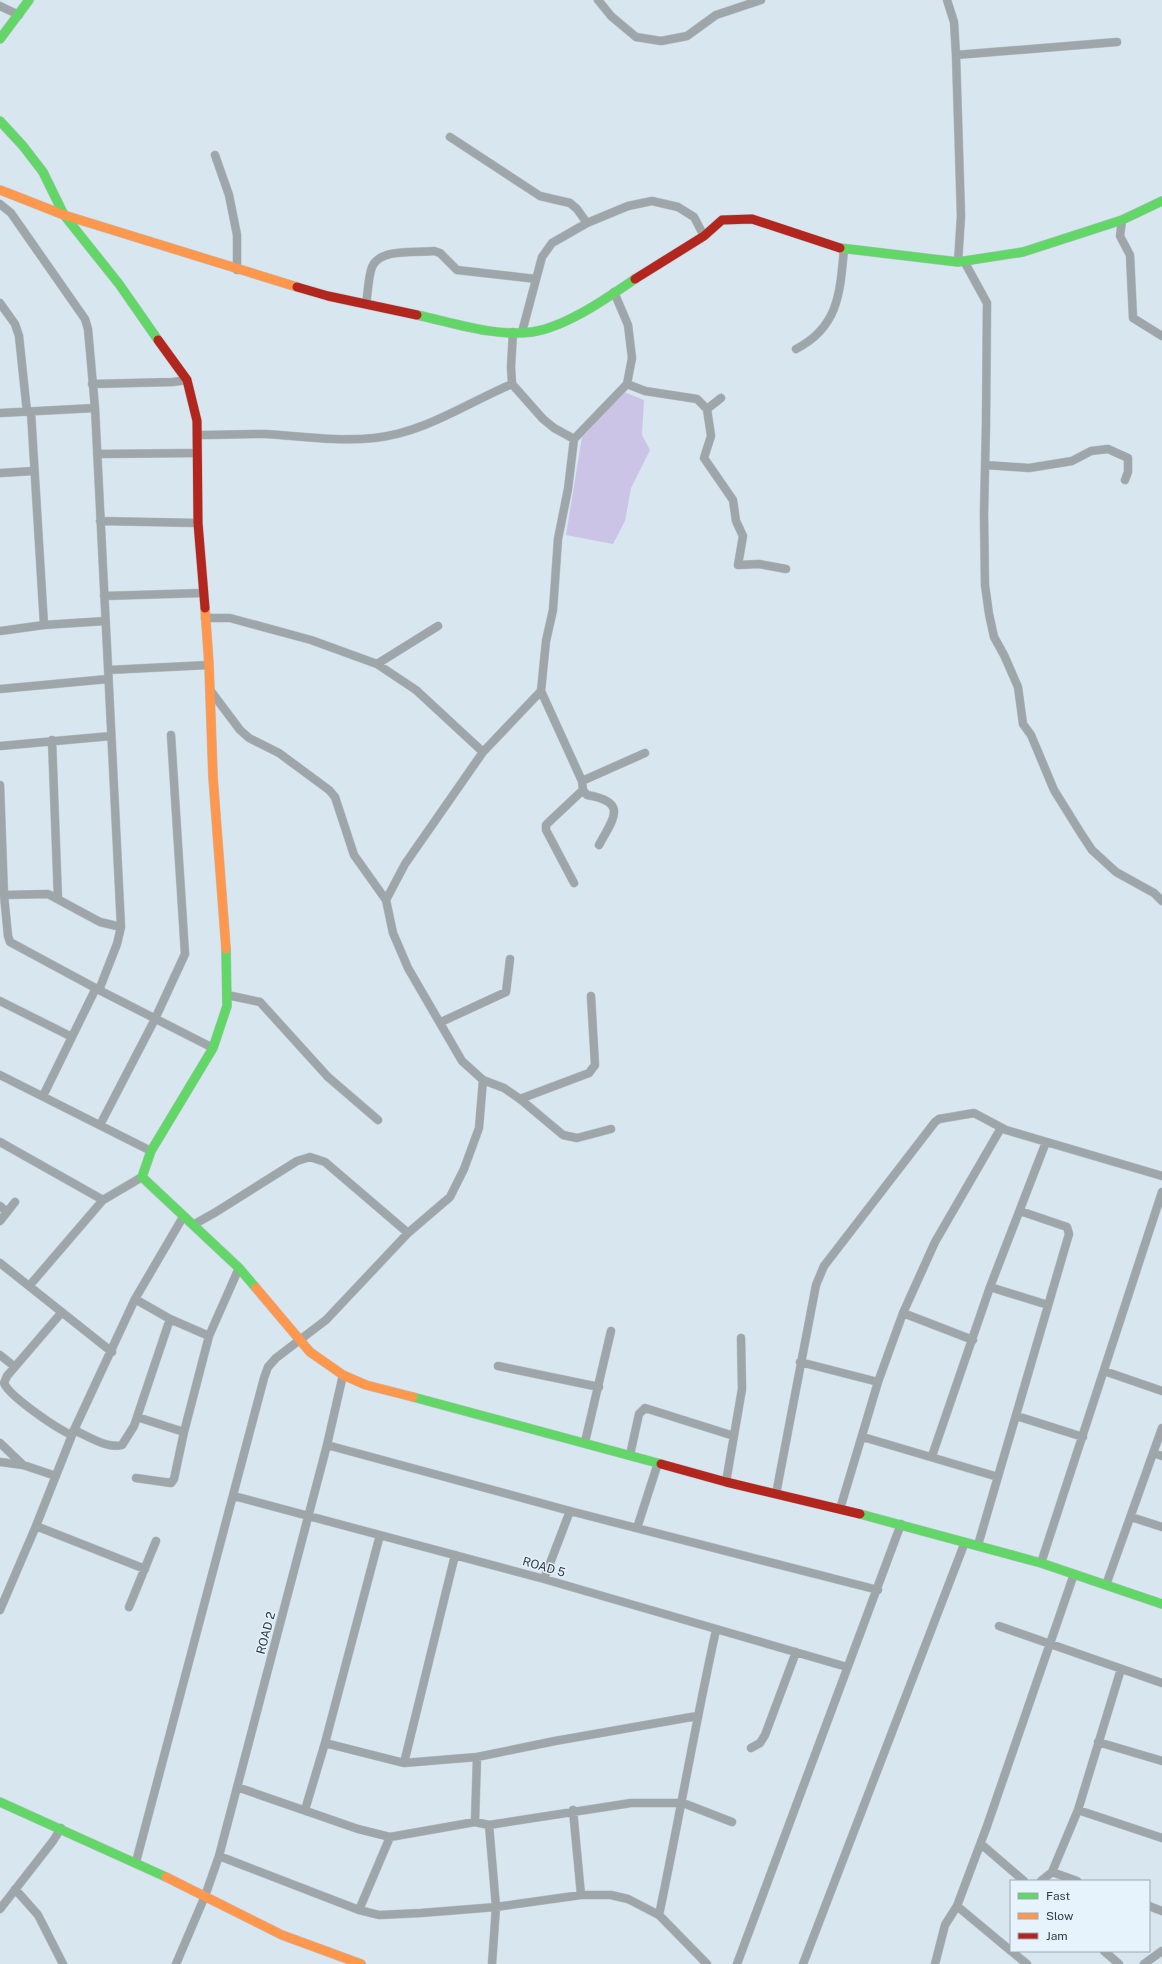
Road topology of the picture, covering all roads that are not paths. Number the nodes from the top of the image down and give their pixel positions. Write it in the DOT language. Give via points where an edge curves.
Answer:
graph roads {
  1 [pos="29,0"];
  2 [pos="598,0"];
  3 [pos="761,0"];
  4 [pos="947,0"];
  5 [pos="0,6"];
  6 [pos="19,15"];
  7 [pos="0,39"];
  8 [pos="1117,42"];
  9 [pos="956,54"];
  10 [pos="0,121"];
  11 [pos="450,137"];
  12 [pos="215,155"];
  13 [pos="0,190"];
  14 [pos="1162,201"];
  15 [pos="0,204"];
  16 [pos="64,215"];
  17 [pos="1122,220"];
  18 [pos="587,223"];
  19 [pos="704,236"];
  20 [pos="844,249"];
  21 [pos="961,262"];
  22 [pos="237,270"];
  23 [pos="536,279"];
  24 [pos="614,292"];
  25 [pos="0,303"];
  26 [pos="366,304"];
  27 [pos="518,332"];
  28 [pos="1162,336"];
  29 [pos="796,349"];
  30 [pos="187,380"];
  31 [pos="92,384"];
  32 [pos="512,384"];
  33 [pos="627,384"];
  34 [pos="721,398"];
  35 [pos="95,408"];
  36 [pos="707,409"];
  37 [pos="29,412"];
  38 [pos="0,414"];
  39 [pos="197,435"];
  40 [pos="574,439"];
  41 [pos="197,453"];
  42 [pos="97,454"];
  43 [pos="985,465"];
  44 [pos="34,472"];
  45 [pos="0,473"];
  46 [pos="1125,480"];
  47 [pos="100,521"];
  48 [pos="198,523"];
  49 [pos="786,569"];
  50 [pos="202,592"];
  51 [pos="104,596"];
  52 [pos="205,618"];
  53 [pos="105,620"];
  54 [pos="44,625"];
  55 [pos="438,626"];
  56 [pos="0,631"];
  57 [pos="377,664"];
  58 [pos="209,665"];
  59 [pos="108,670"];
  60 [pos="108,679"];
  61 [pos="0,689"];
  62 [pos="210,690"];
  63 [pos="541,691"];
  64 [pos="171,735"];
  65 [pos="111,736"];
  66 [pos="52,740"];
  67 [pos="0,746"];
  68 [pos="483,752"];
  69 [pos="645,753"];
  70 [pos="582,781"];
  71 [pos="0,785"];
  72 [pos="583,790"];
  73 [pos="1,823"];
  74 [pos="599,845"];
  75 [pos="2,881"];
  76 [pos="574,883"];
  77 [pos="4,895"];
  78 [pos="58,899"];
  79 [pos="386,900"];
  80 [pos="1162,901"];
  81 [pos="121,927"];
  82 [pos="510,959"];
  83 [pos="99,990"];
  84 [pos="227,995"];
  85 [pos="591,996"];
  86 [pos="0,1000"];
  87 [pos="155,1019"];
  88 [pos="441,1022"];
  89 [pos="72,1037"];
  90 [pos="212,1048"];
  91 [pos="0,1075"];
  92 [pos="483,1080"];
  93 [pos="43,1096"];
  94 [pos="520,1099"];
  95 [pos="378,1120"];
  96 [pos="100,1125"];
  97 [pos="1001,1128"];
  98 [pos="611,1129"];
  99 [pos="0,1142"];
  100 [pos="1046,1142"];
  101 [pos="151,1150"];
  102 [pos="1162,1176"];
  103 [pos="142,1177"];
  104 [pos="1162,1192"];
  105 [pos="103,1200"];
  106 [pos="15,1202"];
  107 [pos="0,1206"];
  108 [pos="1020,1211"];
  109 [pos="7,1212"];
  110 [pos="183,1217"];
  111 [pos="0,1221"];
  112 [pos="193,1225"];
  113 [pos="408,1233"];
  114 [pos="0,1264"];
  115 [pos="239,1268"];
  116 [pos="30,1285"];
  117 [pos="990,1287"];
  118 [pos="136,1299"];
  119 [pos="1048,1305"];
  120 [pos="62,1312"];
  121 [pos="902,1313"];
  122 [pos="170,1319"];
  123 [pos="611,1331"];
  124 [pos="209,1336"];
  125 [pos="741,1338"];
  126 [pos="300,1340"];
  127 [pos="973,1340"];
  128 [pos="112,1352"];
  129 [pos="0,1355"];
  130 [pos="800,1362"];
  131 [pos="498,1366"];
  132 [pos="15,1367"];
  133 [pos="1104,1371"];
  134 [pos="343,1375"];
  135 [pos="878,1382"];
  136 [pos="599,1387"];
  137 [pos="1162,1391"];
  138 [pos="1017,1416"];
  139 [pos="137,1417"];
  140 [pos="1162,1428"];
  141 [pos="73,1432"];
  142 [pos="184,1432"];
  143 [pos="734,1436"];
  144 [pos="863,1437"];
  145 [pos="1083,1437"];
  146 [pos="0,1442"];
  147 [pos="585,1442"];
  148 [pos="327,1445"];
  149 [pos="1154,1453"];
  150 [pos="630,1455"];
  151 [pos="932,1456"];
  152 [pos="1162,1456"];
  153 [pos="0,1462"];
  154 [pos="658,1463"];
  155 [pos="23,1465"];
  156 [pos="56,1476"];
  157 [pos="998,1477"];
  158 [pos="136,1478"];
  159 [pos="726,1482"];
  160 [pos="776,1494"];
  161 [pos="234,1496"];
  162 [pos="840,1509"];
  163 [pos="570,1511"];
  164 [pos="309,1516"];
  165 [pos="1131,1517"];
  166 [pos="901,1524"];
  167 [pos="36,1526"];
  168 [pos="1162,1527"];
  169 [pos="637,1528"];
  170 [pos="380,1535"];
  171 [pos="156,1541"];
  172 [pos="965,1542"];
  173 [pos="978,1545"];
  174 [pos="455,1556"];
  175 [pos="1041,1563"];
  176 [pos="145,1569"];
  177 [pos="1074,1574"];
  178 [pos="544,1579"];
  179 [pos="1106,1585"];
  180 [pos="878,1590"];
  181 [pos="1162,1604"];
  182 [pos="129,1607"];
  183 [pos="0,1610"];
  184 [pos="998,1626"];
  185 [pos="716,1630"];
  186 [pos="1050,1644"];
  187 [pos="796,1652"];
  188 [pos="847,1668"];
  189 [pos="1121,1669"];
  190 [pos="1162,1683"];
  191 [pos="697,1716"];
  192 [pos="1098,1742"];
  193 [pos="325,1743"];
  194 [pos="751,1748"];
  195 [pos="477,1757"];
  196 [pos="1162,1761"];
  197 [pos="404,1763"];
  198 [pos="237,1787"];
  199 [pos="0,1802"];
  200 [pos="683,1803"];
  201 [pos="305,1810"];
  202 [pos="573,1810"];
  203 [pos="1078,1810"];
  204 [pos="476,1822"];
  205 [pos="732,1822"];
  206 [pos="489,1825"];
  207 [pos="61,1828"];
  208 [pos="390,1837"];
  209 [pos="1162,1838"];
  210 [pos="981,1844"];
  211 [pos="219,1856"];
  212 [pos="136,1862"];
  213 [pos="1052,1872"];
  214 [pos="1023,1880"];
  215 [pos="1042,1880"];
  216 [pos="1074,1880"];
  217 [pos="15,1889"];
  218 [pos="581,1895"];
  219 [pos="204,1896"];
  220 [pos="956,1906"];
  221 [pos="1150,1906"];
  222 [pos="496,1908"];
  223 [pos="0,1909"];
  224 [pos="359,1910"];
  225 [pos="1162,1911"];
  226 [pos="659,1915"];
  227 [pos="1010,1950"];
  228 [pos="1162,1951"];
  229 [pos="1012,1952"];
  230 [pos="1105,1952"];
  231 [pos="63,1964"];
  232 [pos="176,1964"];
  233 [pos="361,1964"];
  234 [pos="492,1964"];
  235 [pos="706,1964"];
  236 [pos="737,1964"];
  237 [pos="803,1964"];
  238 [pos="935,1964"];
  239 [pos="1027,1964"];
  240 [pos="1119,1964"];
  241 [pos="1144,1964"];
  1 -- 6 [label="street"];
  2 -- 3 [label="street" via="611,16 636,38 661,41 686,36 716,15"];
  4 -- 9 [label="street" via="954,22"];
  5 -- 6 [label="street"];
  6 -- 7 [label="street"];
  8 -- 9 [label="street"];
  9 -- 21 [label="street"];
  10 -- 16 [label="street" via="43,172"];
  11 -- 18 [label="street" via="540,196 570,203"];
  12 -- 22 [label="street" via="229,196 237,235"];
  13 -- 16 [label="street"];
  14 -- 17 [label="street"];
  15 -- 31 [label="street" via="11,213 85,319"];
  16 -- 22 [label="street"];
  16 -- 30 [label="street" via="119,284"];
  17 -- 21 [label="street" via="1024,252"];
  17 -- 28 [label="street" via="1120,236 1130,255 1133,318"];
  18 -- 19 [label="street" via="628,206 652,201 678,207 694,217"];
  18 -- 23 [label="street" via="552,243 542,257"];
  19 -- 20 [label="street" via="722,220 752,219"];
  19 -- 24 [label="street"];
  20 -- 21 [label="street"];
  20 -- 29 [label="street" via="837,304 827,325"];
  21 -- 43 [label="street" via="987,303"];
  22 -- 26 [label="street"];
  23 -- 26 [label="street" via="457,270 440,253 434,251 387,254 377,258 371,268"];
  23 -- 27 [label="street"];
  24 -- 27 [label="street" via="556,325 532,332"];
  24 -- 33 [label="street" via="628,325 632,358"];
  25 -- 37 [label="street" via="15,324 19,336"];
  26 -- 27 [label="street" via="497,332"];
  27 -- 32 [label="street" via="511,367"];
  30 -- 31 [label="street"];
  30 -- 39 [label="street"];
  31 -- 35 [label="street"];
  32 -- 39 [label="street" via="479,398 437,421 374,438 263,434"];
  32 -- 40 [label="street" via="554,428"];
  33 -- 36 [label="street" via="646,391 697,399"];
  33 -- 40 [label="street"];
  34 -- 36 [label="street"];
  35 -- 37 [label="street"];
  35 -- 42 [label="street"];
  36 -- 49 [label="street" via="711,436 704,458 733,500 736,521 743,536 738,565 760,564"];
  37 -- 38 [label="street"];
  37 -- 44 [label="street"];
  39 -- 41 [label="street"];
  40 -- 63 [label="street" via="558,539 553,610 546,641"];
  41 -- 42 [label="street"];
  41 -- 48 [label="street"];
  42 -- 47 [label="street"];
  43 -- 46 [label="street" via="1029,468 1072,461 1091,451 1108,449 1128,458"];
  43 -- 80 [label="street" via="985,585 989,614 994,637 1018,687 1023,724 1031,735 1054,790 1092,850 1116,872 1154,893"];
  44 -- 45 [label="street"];
  44 -- 54 [label="street"];
  47 -- 48 [label="street"];
  47 -- 51 [label="street"];
  48 -- 50 [label="street"];
  50 -- 51 [label="street"];
  50 -- 52 [label="street"];
  51 -- 53 [label="street"];
  52 -- 57 [label="street" via="230,618 311,640"];
  52 -- 58 [label="street"];
  53 -- 54 [label="street"];
  53 -- 59 [label="street"];
  54 -- 56 [label="street"];
  55 -- 57 [label="street"];
  57 -- 68 [label="street" via="416,690"];
  58 -- 59 [label="street"];
  58 -- 62 [label="street"];
  59 -- 60 [label="street"];
  60 -- 61 [label="street"];
  60 -- 65 [label="street"];
  62 -- 79 [label="street" via="249,738 279,753 335,797 354,855"];
  62 -- 84 [label="street" via="213,777 227,956"];
  63 -- 68 [label="street"];
  63 -- 70 [label="street"];
  64 -- 87 [label="street" via="185,954"];
  65 -- 66 [label="street"];
  65 -- 81 [label="street"];
  66 -- 67 [label="street"];
  66 -- 78 [label="street"];
  68 -- 79 [label="street" via="409,859"];
  69 -- 70 [label="street"];
  70 -- 72 [label="street"];
  71 -- 73 [label="street"];
  72 -- 74 [label="street" via="587,795 605,800 614,810 615,816"];
  72 -- 76 [label="street" via="546,825 546,830"];
  73 -- 75 [label="street"];
  75 -- 77 [label="street"];
  77 -- 78 [label="street" via="48,894"];
  77 -- 83 [label="street" via="10,942"];
  78 -- 81 [label="street" via="100,922"];
  79 -- 88 [label="street" via="393,933 408,968"];
  81 -- 83 [label="street"];
  82 -- 88 [label="street" via="506,992"];
  83 -- 87 [label="street"];
  83 -- 89 [label="street" via="95,990"];
  84 -- 90 [label="street" via="227,1006"];
  84 -- 95 [label="street" via="260,1002 328,1077"];
  85 -- 94 [label="street" via="594,1069 590,1073"];
  86 -- 89 [label="street"];
  87 -- 90 [label="street"];
  87 -- 96 [label="street"];
  88 -- 92 [label="street" via="462,1061"];
  89 -- 93 [label="street"];
  90 -- 101 [label="street"];
  91 -- 93 [label="street"];
  92 -- 94 [label="street" via="504,1088"];
  92 -- 113 [label="street" via="478,1128 450,1198"];
  93 -- 96 [label="street"];
  94 -- 98 [label="street" via="570,1138"];
  96 -- 101 [label="street"];
  97 -- 100 [label="street"];
  97 -- 121 [label="street" via="935,1242"];
  97 -- 130 [label="street" via="974,1113 939,1119 931,1126 824,1266 816,1285"];
  99 -- 105 [label="street"];
  100 -- 102 [label="street"];
  100 -- 108 [label="street"];
  101 -- 103 [label="street"];
  103 -- 105 [label="street"];
  103 -- 110 [label="street"];
  104 -- 133 [label="street"];
  105 -- 116 [label="street"];
  106 -- 109 [label="street"];
  107 -- 109 [label="street"];
  108 -- 117 [label="street"];
  108 -- 119 [label="street" via="1070,1230"];
  109 -- 111 [label="street"];
  110 -- 112 [label="street"];
  110 -- 118 [label="street"];
  112 -- 113 [label="street" via="297,1161 310,1157 325,1162"];
  112 -- 115 [label="street"];
  113 -- 126 [label="street" via="326,1320"];
  114 -- 116 [label="street"];
  115 -- 124 [label="street"];
  115 -- 126 [label="street"];
  116 -- 120 [label="street"];
  117 -- 119 [label="street"];
  117 -- 127 [label="street"];
  118 -- 122 [label="street"];
  118 -- 128 [label="street"];
  119 -- 138 [label="street"];
  120 -- 128 [label="street"];
  120 -- 132 [label="street"];
  121 -- 127 [label="street"];
  121 -- 135 [label="street"];
  122 -- 124 [label="street"];
  122 -- 139 [label="street"];
  123 -- 136 [label="street"];
  124 -- 142 [label="street"];
  125 -- 143 [label="street" via="742,1389"];
  126 -- 134 [label="street" via="310,1352"];
  126 -- 161 [label="street" via="268,1367"];
  127 -- 151 [label="street"];
  128 -- 141 [label="street"];
  129 -- 132 [label="street"];
  130 -- 135 [label="street"];
  130 -- 160 [label="street"];
  131 -- 136 [label="street"];
  132 -- 141 [label="street" via="4,1380 9,1390 61,1431"];
  133 -- 137 [label="street"];
  133 -- 145 [label="street"];
  134 -- 147 [label="street" via="366,1385"];
  134 -- 148 [label="street, ROAD 2"];
  135 -- 144 [label="street"];
  136 -- 147 [label="street"];
  138 -- 145 [label="street"];
  138 -- 157 [label="street"];
  139 -- 141 [label="street" via="122,1445 116,1447"];
  139 -- 142 [label="street"];
  140 -- 149 [label="street"];
  141 -- 156 [label="street"];
  142 -- 158 [label="street" via="172,1482"];
  143 -- 150 [label="street" via="644,1408 639,1414"];
  143 -- 159 [label="street"];
  144 -- 151 [label="street"];
  144 -- 162 [label="street"];
  145 -- 175 [label="street"];
  146 -- 155 [label="street"];
  147 -- 150 [label="street"];
  148 -- 163 [label="street"];
  148 -- 164 [label="street, ROAD 2"];
  149 -- 152 [label="street"];
  149 -- 165 [label="street"];
  150 -- 154 [label="street"];
  151 -- 157 [label="street"];
  153 -- 155 [label="street"];
  154 -- 159 [label="street"];
  154 -- 169 [label="street"];
  155 -- 156 [label="street"];
  156 -- 167 [label="street"];
  157 -- 173 [label="street"];
  159 -- 160 [label="street"];
  160 -- 162 [label="street"];
  161 -- 164 [label="street, ROAD 5"];
  161 -- 212 [label="street"];
  162 -- 166 [label="street"];
  163 -- 169 [label="street"];
  163 -- 178 [label="street"];
  164 -- 170 [label="street, ROAD 5"];
  164 -- 198 [label="street, ROAD 2"];
  165 -- 168 [label="street"];
  165 -- 179 [label="street"];
  166 -- 172 [label="street"];
  166 -- 180 [label="street"];
  167 -- 176 [label="street"];
  167 -- 183 [label="street"];
  169 -- 180 [label="street"];
  170 -- 174 [label="street, ROAD 5"];
  170 -- 193 [label="street"];
  171 -- 176 [label="street"];
  172 -- 173 [label="street"];
  172 -- 237 [label="street"];
  173 -- 175 [label="street"];
  174 -- 178 [label="street, ROAD 5"];
  174 -- 197 [label="street"];
  175 -- 177 [label="street"];
  176 -- 182 [label="street"];
  177 -- 179 [label="street"];
  177 -- 186 [label="street"];
  178 -- 185 [label="street, ROAD 5"];
  179 -- 181 [label="street"];
  180 -- 188 [label="street"];
  184 -- 186 [label="street"];
  185 -- 187 [label="street, ROAD 5"];
  185 -- 191 [label="street"];
  186 -- 189 [label="street"];
  186 -- 210 [label="street"];
  187 -- 188 [label="street, ROAD 5"];
  187 -- 194 [label="street" via="765,1735 760,1743"];
  188 -- 236 [label="street"];
  189 -- 190 [label="street"];
  189 -- 192 [label="street"];
  191 -- 195 [label="street"];
  191 -- 200 [label="street"];
  192 -- 196 [label="street"];
  192 -- 203 [label="street"];
  193 -- 197 [label="street"];
  193 -- 201 [label="street"];
  195 -- 197 [label="street"];
  195 -- 204 [label="street"];
  198 -- 201 [label="street"];
  198 -- 211 [label="street, ROAD 2"];
  199 -- 207 [label="street"];
  200 -- 202 [label="street" via="630,1803"];
  200 -- 205 [label="street"];
  200 -- 226 [label="street"];
  201 -- 208 [label="street" via="358,1829"];
  202 -- 206 [label="street"];
  202 -- 218 [label="street"];
  203 -- 209 [label="street"];
  203 -- 213 [label="street"];
  204 -- 206 [label="street"];
  204 -- 208 [label="street"];
  206 -- 222 [label="street"];
  207 -- 212 [label="street"];
  207 -- 217 [label="street" via="54,1841"];
  208 -- 224 [label="street"];
  210 -- 214 [label="street"];
  210 -- 220 [label="street"];
  211 -- 219 [label="street, ROAD 2"];
  211 -- 224 [label="street"];
  212 -- 219 [label="street"];
  213 -- 215 [label="street"];
  213 -- 216 [label="street"];
  217 -- 223 [label="street"];
  217 -- 231 [label="street" via="38,1915"];
  218 -- 222 [label="street"];
  218 -- 226 [label="street" via="611,1895 628,1899"];
  219 -- 232 [label="street, ROAD 2"];
  219 -- 233 [label="street" via="282,1935"];
  220 -- 227 [label="street"];
  220 -- 238 [label="street" via="945,1925"];
  221 -- 225 [label="street"];
  222 -- 224 [label="street" via="379,1915"];
  222 -- 234 [label="street"];
  226 -- 235 [label="street"];
  228 -- 241 [label="street"];
  229 -- 239 [label="street"];
  230 -- 240 [label="street"];
}
